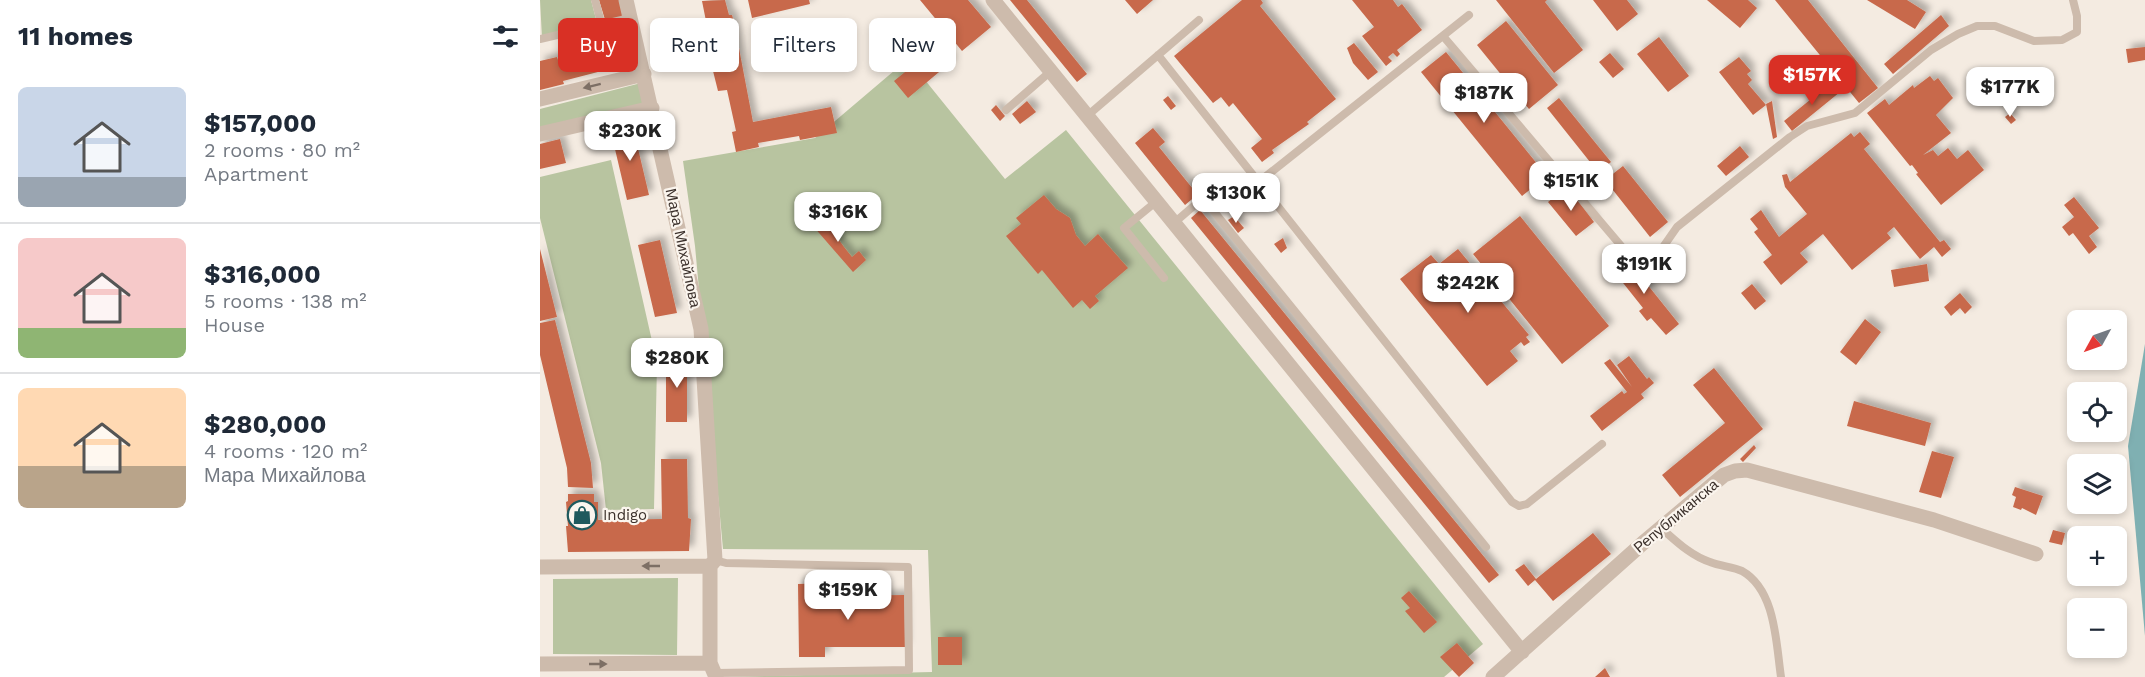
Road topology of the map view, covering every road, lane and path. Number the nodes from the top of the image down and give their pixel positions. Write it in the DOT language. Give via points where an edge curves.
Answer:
graph roads {
  1 [pos="595,0"];
  2 [pos="626,0"];
  3 [pos="993,0"];
  4 [pos="2073,0"];
  5 [pos="1469,15"];
  6 [pos="600,18"];
  7 [pos="630,18"];
  8 [pos="1199,20"];
  9 [pos="558,35"];
  10 [pos="1443,36"];
  11 [pos="540,39"];
  12 [pos="638,50"];
  13 [pos="1158,55"];
  14 [pos="1051,71"];
  15 [pos="644,74"];
  16 [pos="540,99"];
  17 [pos="652,108"];
  18 [pos="1006,110"];
  19 [pos="1087,116"];
  20 [pos="540,134"];
  21 [pos="1260,181"];
  22 [pos="1157,201"];
  23 [pos="1174,223"];
  24 [pos="1164,278"];
  25 [pos="1602,444"];
  26 [pos="1661,528"];
  27 [pos="1486,547"];
  28 [pos="2036,554"];
  29 [pos="712,563"];
  30 [pos="540,567"];
  31 [pos="1522,651"];
  32 [pos="540,664"];
  33 [pos="714,671"];
  34 [pos="1493,677"];
  35 [pos="1781,677"];
  1 -- 6 [label="lane"];
  2 -- 7 [label="street, Мара Михайлова"];
  3 -- 14 [label="street"];
  4 -- 10 [label="lane" via="2077,32 2062,40 2034,41 1995,26 1977,26 1931,50 1855,113 1807,126 1677,227 1648,264 1628,254"];
  5 -- 10 [label="lane"];
  8 -- 13 [label="lane"];
  9 -- 11 [label="lane"];
  10 -- 21 [label="lane"];
  12 -- 15 [label="street, Мара Михайлова"];
  13 -- 19 [label="lane"];
  13 -- 21 [label="lane"];
  14 -- 18 [label="lane"];
  14 -- 19 [label="street"];
  15 -- 16 [label="street, one-way"];
  15 -- 17 [label="street, Мара Михайлова"];
  17 -- 20 [label="street"];
  17 -- 29 [label="street, Мара Михайлова" via="701,329"];
  19 -- 22 [label="street"];
  21 -- 25 [label="lane" via="1512,502 1519,506 1527,504"];
  22 -- 23 [label="street"];
  22 -- 24 [label="lane" via="1124,228"];
  23 -- 27 [label="lane" via="1203,198"];
  23 -- 31 [label="street"];
  26 -- 28 [label="street, Републиканска" via="1724,475 1747,470 1934,520"];
  26 -- 31 [label="street, Републиканска"];
  26 -- 35 [label="lane" via="1686,550 1742,572 1755,583 1767,603"];
  29 -- 30 [label="street, one-way"];
  29 -- 33 [label="street, Мара Михайлова"];
  29 -- 33 [label="lane" via="908,567 910,629 909,670"];
  31 -- 34 [label="street, Републиканска"];
  32 -- 33 [label="street, one-way"];
}
